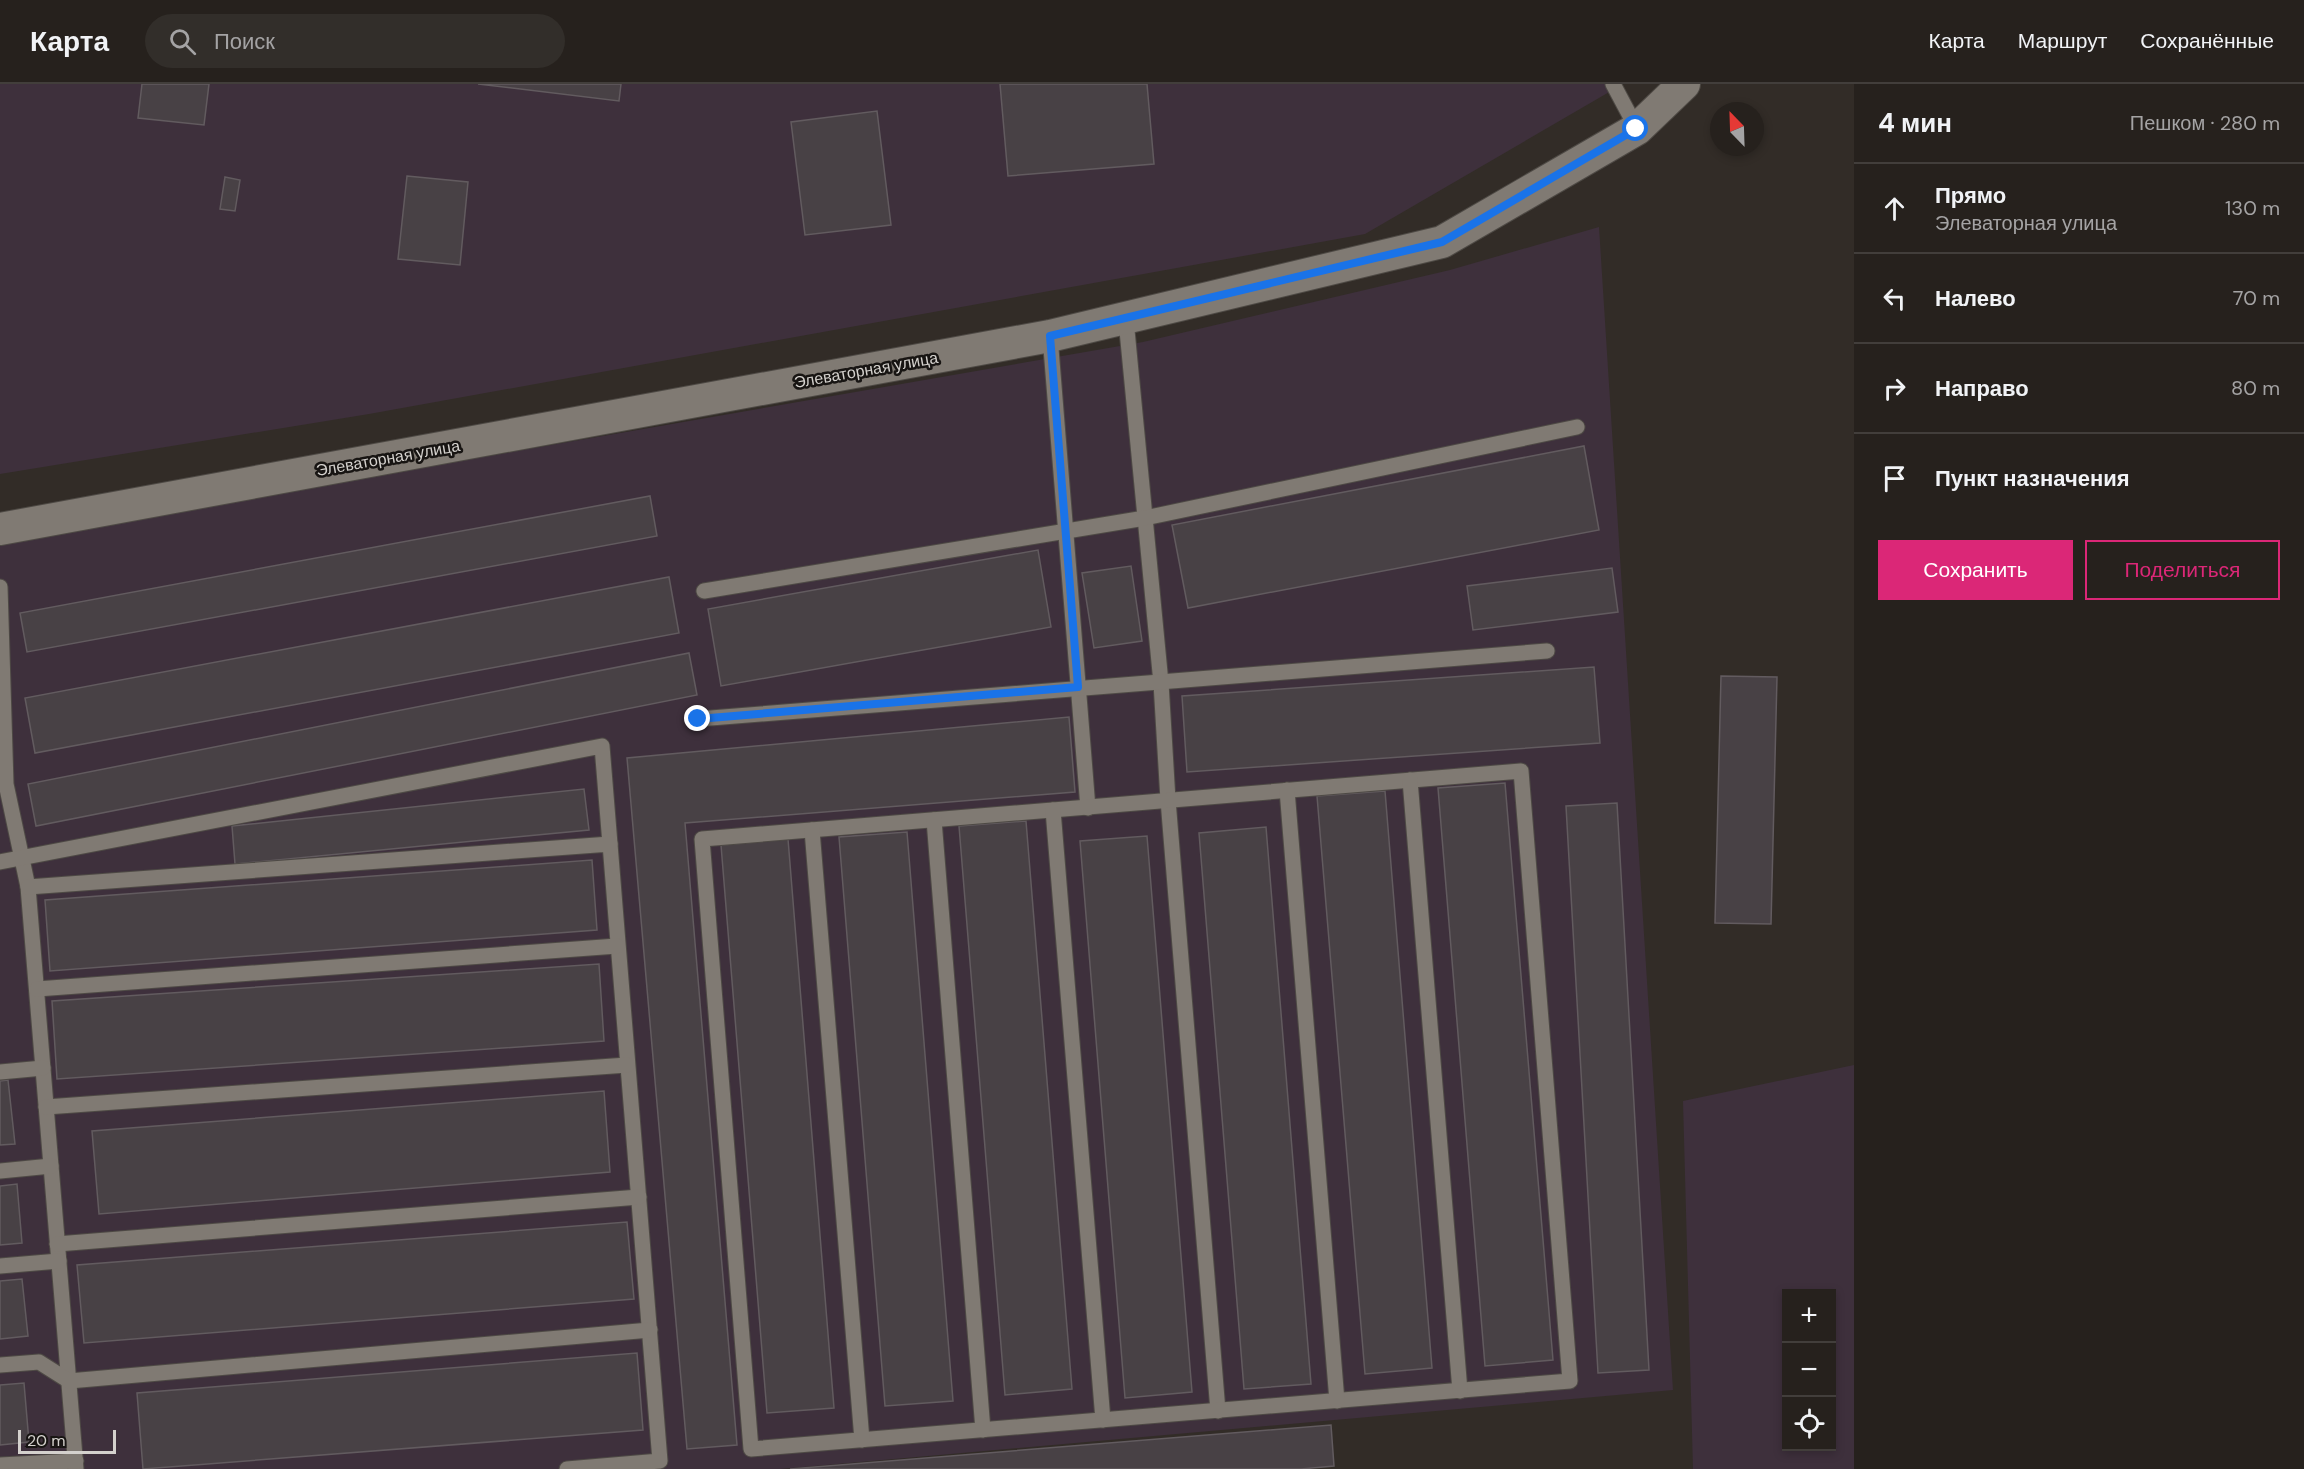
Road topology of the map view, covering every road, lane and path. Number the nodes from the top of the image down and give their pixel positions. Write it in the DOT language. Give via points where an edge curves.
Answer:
graph roads {
  1 [pos="1614,84"];
  2 [pos="1684,84"];
  3 [pos="1636,129"];
  4 [pos="1126,320"];
  5 [pos="1050,336"];
  6 [pos="1577,427"];
  7 [pos="1145,518"];
  8 [pos="0,529"];
  9 [pos="1065,529"];
  10 [pos="0,587"];
  11 [pos="704,591"];
  12 [pos="1547,651"];
  13 [pos="1161,683"];
  14 [pos="1078,687"];
  15 [pos="698,719"];
  16 [pos="1410,780"];
  17 [pos="1287,790"];
  18 [pos="1168,800"];
  19 [pos="1088,808"];
  20 [pos="1053,810"];
  21 [pos="934,820"];
  22 [pos="812,830"];
  23 [pos="610,844"];
  24 [pos="22,859"];
  25 [pos="0,862"];
  26 [pos="28,887"];
  27 [pos="617,946"];
  28 [pos="37,989"];
  29 [pos="627,1065"];
  30 [pos="43,1068"];
  31 [pos="0,1072"];
  32 [pos="46,1107"];
  33 [pos="51,1166"];
  34 [pos="0,1171"];
  35 [pos="639,1197"];
  36 [pos="57,1244"];
  37 [pos="59,1262"];
  38 [pos="0,1266"];
  39 [pos="651,1330"];
  40 [pos="0,1365"];
  41 [pos="69,1381"];
  42 [pos="1460,1391"];
  43 [pos="1337,1401"];
  44 [pos="1218,1411"];
  45 [pos="1103,1420"];
  46 [pos="983,1430"];
  47 [pos="862,1440"];
  48 [pos="0,1465"];
  49 [pos="76,1465"];
  50 [pos="567,1469"];
  1 -- 3 [label="lane"];
  2 -- 3 [label="street, Элеваторная улица"];
  3 -- 4 [label="street, Элеваторная улица" via="1442,242"];
  4 -- 5 [label="street, Элеваторная улица"];
  4 -- 7 [label="lane"];
  5 -- 8 [label="street, Элеваторная улица"];
  5 -- 9 [label="lane"];
  6 -- 7 [label="lane"];
  7 -- 9 [label="lane"];
  7 -- 13 [label="lane"];
  9 -- 11 [label="lane"];
  9 -- 14 [label="lane"];
  10 -- 24 [label="lane" via="6,784"];
  12 -- 13 [label="lane"];
  13 -- 14 [label="lane"];
  13 -- 18 [label="lane"];
  14 -- 15 [label="lane"];
  14 -- 19 [label="lane"];
  16 -- 17 [label="lane"];
  16 -- 42 [label="lane"];
  16 -- 42 [label="lane" via="1521,771 1570,1382"];
  17 -- 18 [label="lane"];
  17 -- 43 [label="lane"];
  18 -- 19 [label="lane"];
  18 -- 44 [label="lane"];
  19 -- 20 [label="lane"];
  20 -- 21 [label="lane"];
  20 -- 45 [label="lane"];
  21 -- 22 [label="lane"];
  21 -- 46 [label="lane"];
  22 -- 47 [label="lane"];
  22 -- 47 [label="lane" via="702,839 751,1449"];
  23 -- 24 [label="lane" via="602,746"];
  23 -- 26 [label="lane"];
  23 -- 27 [label="lane"];
  24 -- 25 [label="lane"];
  24 -- 26 [label="lane"];
  26 -- 28 [label="lane"];
  27 -- 28 [label="lane"];
  27 -- 29 [label="lane"];
  28 -- 30 [label="lane"];
  29 -- 32 [label="lane"];
  29 -- 35 [label="lane"];
  30 -- 31 [label="lane"];
  30 -- 32 [label="lane"];
  32 -- 33 [label="lane"];
  33 -- 34 [label="lane"];
  33 -- 36 [label="lane"];
  35 -- 36 [label="lane"];
  35 -- 39 [label="lane"];
  36 -- 37 [label="lane"];
  37 -- 38 [label="lane"];
  37 -- 41 [label="lane"];
  39 -- 41 [label="lane"];
  39 -- 50 [label="lane" via="660,1461"];
  40 -- 41 [label="lane" via="39,1362"];
  41 -- 49 [label="lane"];
  42 -- 43 [label="lane"];
  43 -- 44 [label="lane"];
  44 -- 45 [label="lane"];
  45 -- 46 [label="lane"];
  46 -- 47 [label="lane"];
  48 -- 49 [label="lane"];
}
